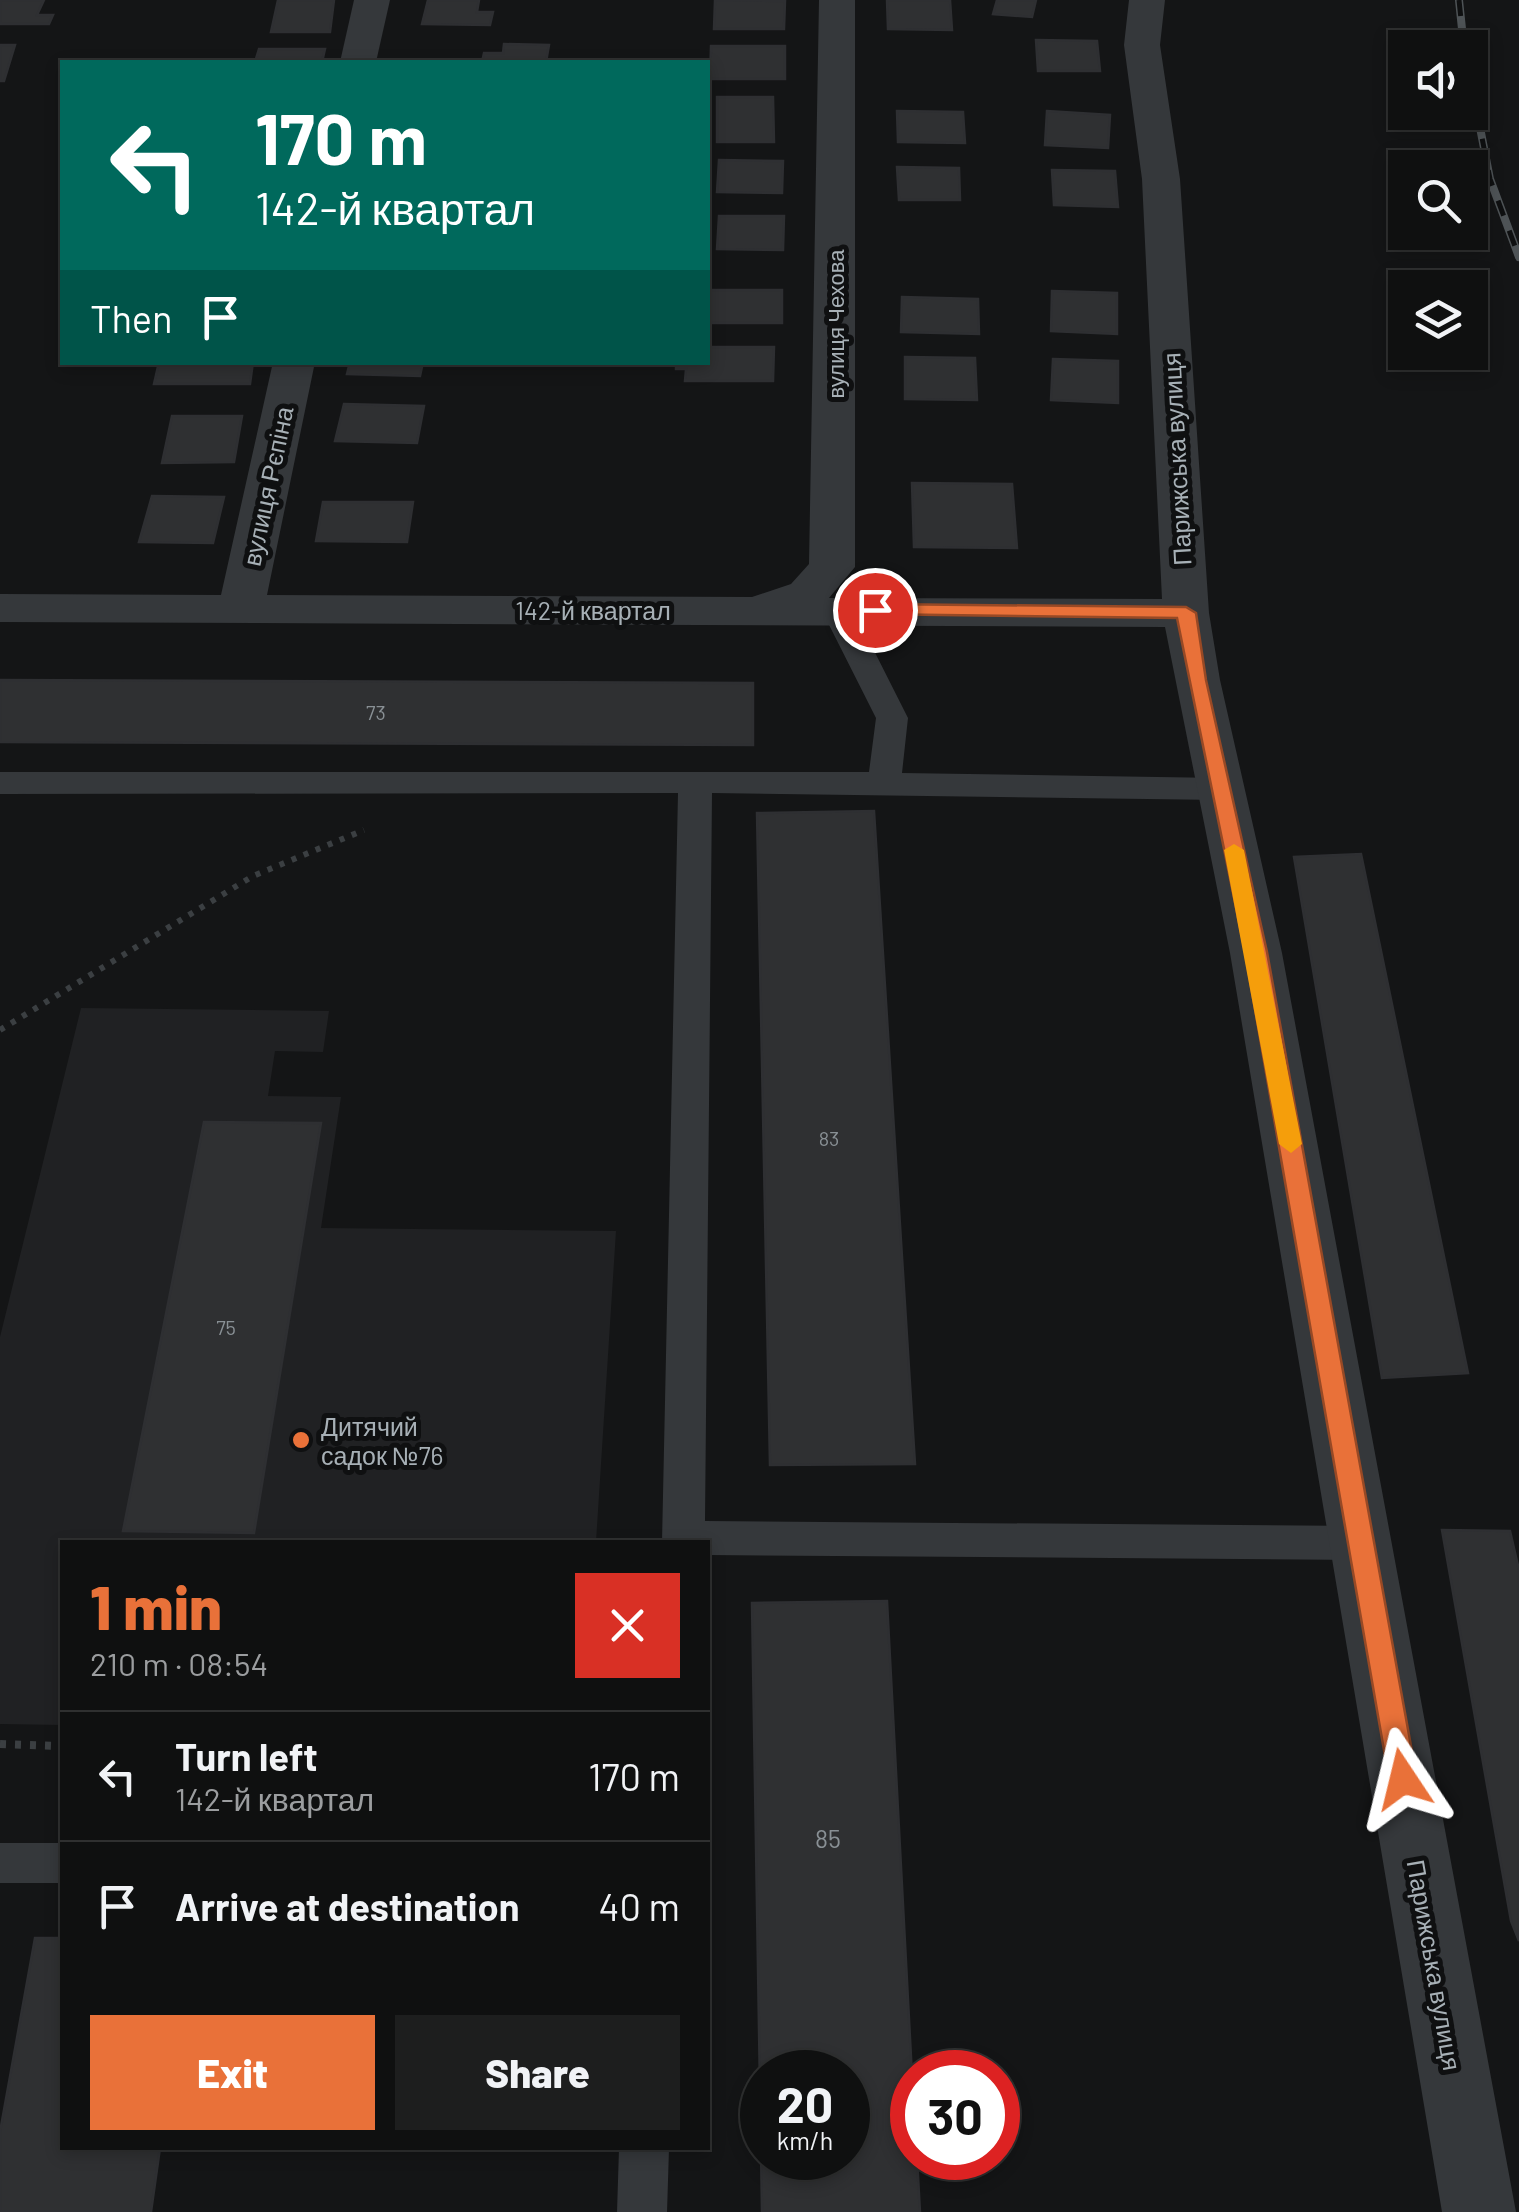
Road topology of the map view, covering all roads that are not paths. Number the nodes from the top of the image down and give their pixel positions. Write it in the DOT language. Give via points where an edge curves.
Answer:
graph roads {
  1 [pos="372,0"];
  2 [pos="837,0"];
  3 [pos="1147,0"];
  4 [pos="358,60"];
  5 [pos="293,365"];
  6 [pos="0,608"];
  7 [pos="764,608"];
  8 [pos="836,609"];
  9 [pos="240,610"];
  10 [pos="1186,613"];
  11 [pos="695,782"];
  12 [pos="0,783"];
  13 [pos="884,783"];
  14 [pos="1220,790"];
  15 [pos="683,1540"];
  16 [pos="710,1540"];
  17 [pos="1362,1543"];
  18 [pos="0,1863"];
  19 [pos="60,1863"];
  20 [pos="644,2150"];
  21 [pos="642,2212"];
  22 [pos="1479,2212"];
  1 -- 4 [label="street"];
  2 -- 7 [label="street, вулиця Чехова" via="832,567 807,594"];
  3 -- 10 [label="street, Парижська вулиця" via="1142,46 1161,179"];
  5 -- 9 [label="street, вулиця Рєпіна"];
  6 -- 9 [label="street, 142-й квартал"];
  7 -- 8 [label="street, 142-й квартал"];
  7 -- 9 [label="street, 142-й квартал"];
  8 -- 10 [label="street, 142-й квартал"];
  8 -- 13 [label="lane" via="892,718"];
  10 -- 14 [label="street, Парижська вулиця"];
  11 -- 12 [label="lane"];
  11 -- 13 [label="lane"];
  11 -- 15 [label="lane"];
  13 -- 14 [label="lane"];
  14 -- 17 [label="street, Парижська вулиця" via="1256,952"];
  16 -- 17 [label="lane"];
  17 -- 22 [label="street, Парижська вулиця"];
  18 -- 19 [label="lane"];
  20 -- 21 [label="lane"];
}
